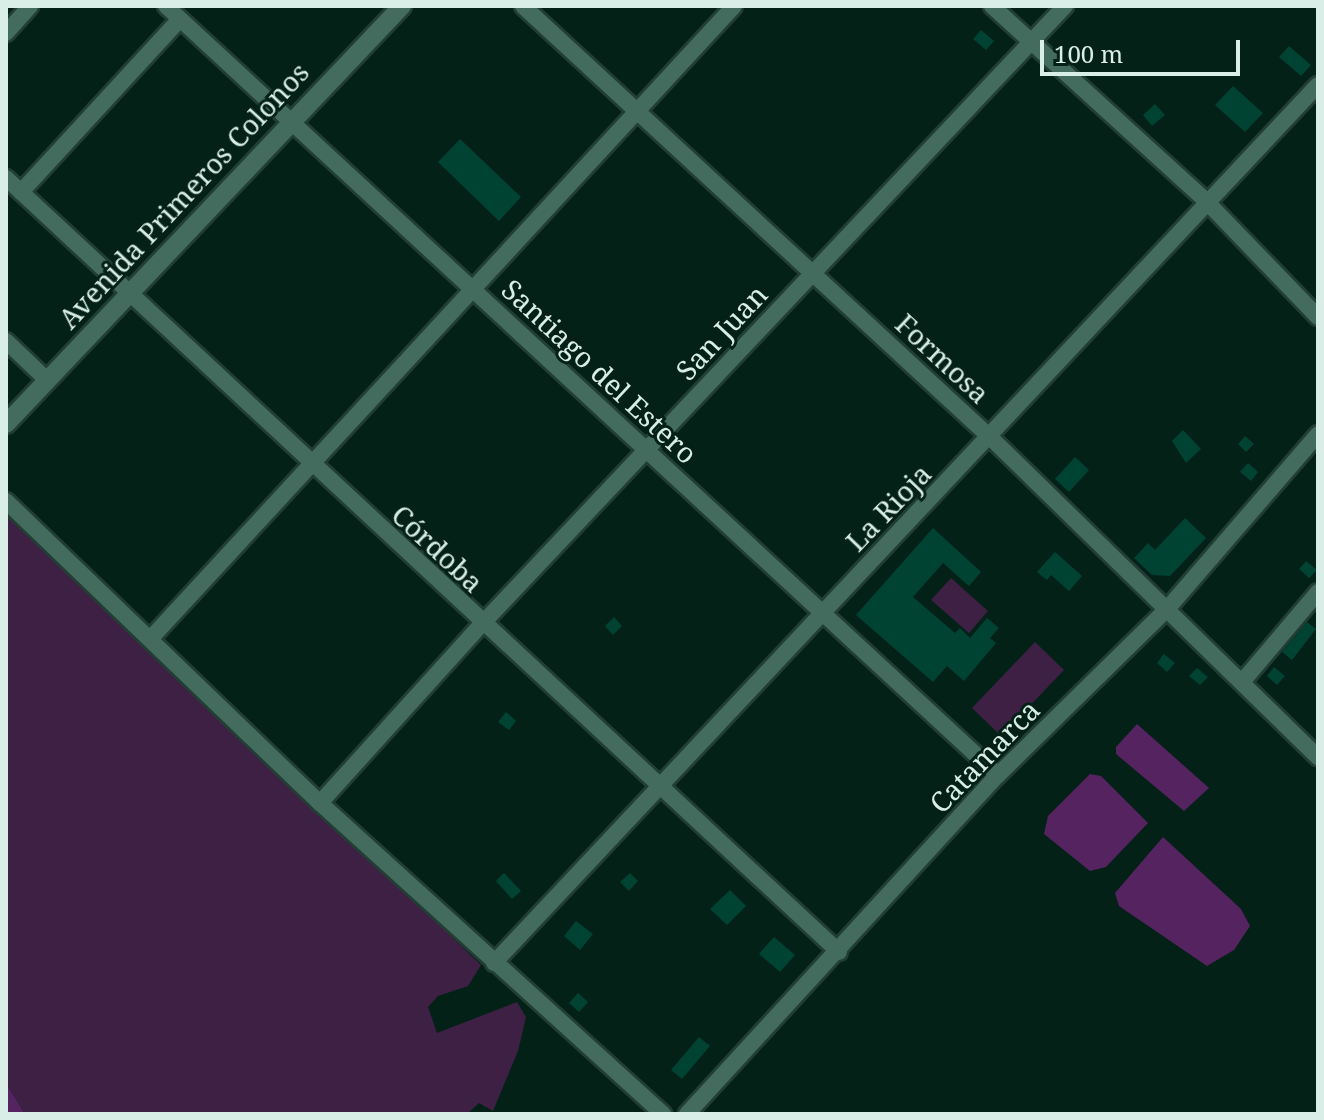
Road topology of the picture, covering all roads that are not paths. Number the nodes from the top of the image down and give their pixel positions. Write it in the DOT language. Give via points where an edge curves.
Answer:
graph roads {
  1 [pos="30,6"];
  2 [pos="166,6"];
  3 [pos="402,6"];
  4 [pos="523,6"];
  5 [pos="734,6"];
  6 [pos="992,6"];
  7 [pos="1065,6"];
  8 [pos="180,19"];
  9 [pos="6,33"];
  10 [pos="1030,42"];
  11 [pos="1318,85"];
  12 [pos="636,112"];
  13 [pos="290,122"];
  14 [pos="6,178"];
  15 [pos="21,192"];
  16 [pos="1206,201"];
  17 [pos="814,271"];
  18 [pos="473,287"];
  19 [pos="129,294"];
  20 [pos="1318,317"];
  21 [pos="6,341"];
  22 [pos="47,380"];
  23 [pos="6,424"];
  24 [pos="1318,434"];
  25 [pos="991,438"];
  26 [pos="645,450"];
  27 [pos="310,464"];
  28 [pos="6,501"];
  29 [pos="1318,592"];
  30 [pos="1168,608"];
  31 [pos="821,614"];
  32 [pos="482,624"];
  33 [pos="152,637"];
  34 [pos="1242,682"];
  35 [pos="1318,757"];
  36 [pos="998,775"];
  37 [pos="659,787"];
  38 [pos="320,803"];
  39 [pos="839,952"];
  40 [pos="494,963"];
  41 [pos="663,1114"];
  42 [pos="687,1114"];
  1 -- 9 [label="street"];
  2 -- 8 [label="street, Santiago del Estero"];
  3 -- 13 [label="street, Avenida Primeros Colonos"];
  4 -- 12 [label="street, Formosa"];
  5 -- 12 [label="street"];
  6 -- 10 [label="street"];
  7 -- 10 [label="street, San Juan"];
  8 -- 13 [label="street, Santiago del Estero"];
  8 -- 15 [label="street"];
  10 -- 16 [label="street"];
  10 -- 17 [label="street, San Juan"];
  11 -- 16 [label="street, La Rioja"];
  12 -- 17 [label="street, Formosa"];
  12 -- 18 [label="street"];
  13 -- 18 [label="street, Santiago del Estero"];
  13 -- 19 [label="street, Avenida Primeros Colonos"];
  14 -- 15 [label="street, Córdoba"];
  15 -- 19 [label="street, Córdoba"];
  16 -- 20 [label="street"];
  16 -- 25 [label="street, La Rioja"];
  17 -- 25 [label="street, Formosa"];
  17 -- 26 [label="street, San Juan"];
  18 -- 26 [label="street, Santiago del Estero"];
  18 -- 27 [label="street"];
  19 -- 22 [label="street, Avenida Primeros Colonos"];
  19 -- 27 [label="street, Córdoba"];
  21 -- 22 [label="street"];
  22 -- 23 [label="street, Avenida Primeros Colonos"];
  24 -- 30 [label="street, Catamarca"];
  25 -- 30 [label="street, Formosa"];
  25 -- 31 [label="street, La Rioja"];
  26 -- 31 [label="street, Santiago del Estero"];
  26 -- 32 [label="street, San Juan"];
  27 -- 32 [label="street, Córdoba"];
  27 -- 33 [label="street"];
  28 -- 33 [label="street"];
  29 -- 34 [label="street"];
  30 -- 34 [label="street, Formosa"];
  30 -- 36 [label="street, Catamarca"];
  31 -- 36 [label="street, Santiago del Estero"];
  31 -- 37 [label="street, La Rioja"];
  32 -- 37 [label="street, Córdoba"];
  32 -- 38 [label="street, San Juan"];
  33 -- 38 [label="street"];
  34 -- 35 [label="street, Formosa"];
  36 -- 39 [label="street, Catamarca"];
  37 -- 39 [label="street, Córdoba"];
  37 -- 40 [label="street, La Rioja"];
  38 -- 40 [label="street"];
  39 -- 42 [label="street, Catamarca"];
  40 -- 41 [label="street"];
}
